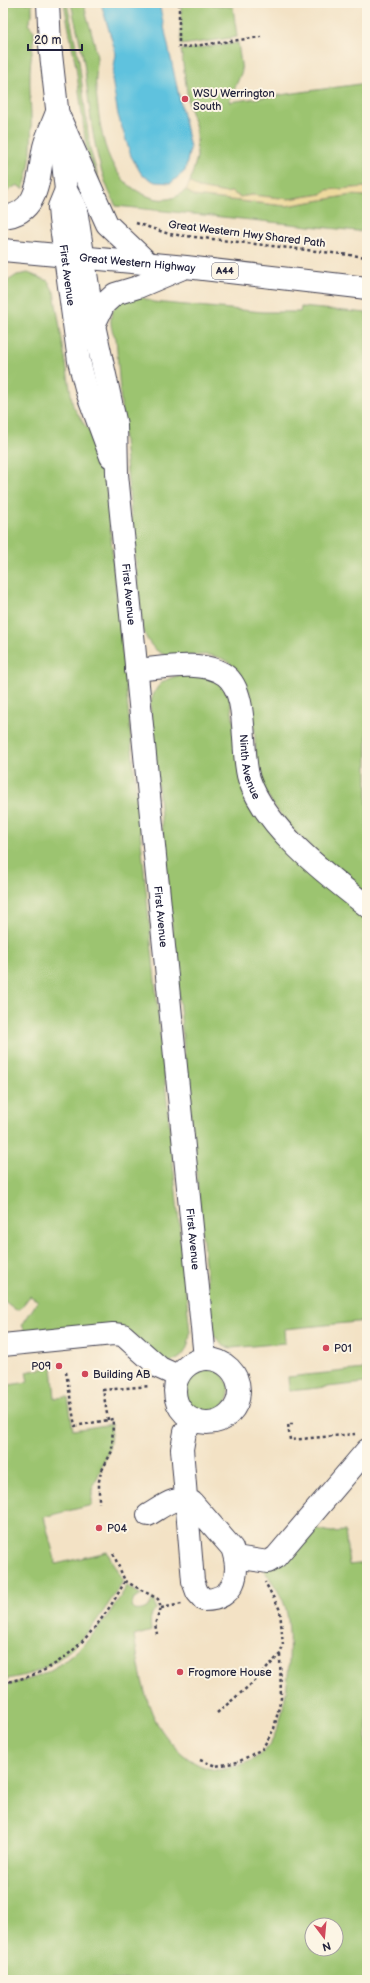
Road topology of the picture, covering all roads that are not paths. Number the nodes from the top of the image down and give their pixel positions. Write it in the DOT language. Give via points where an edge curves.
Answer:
graph roads {
  1 [pos="48,3"];
  2 [pos="57,112"];
  3 [pos="3,217"];
  4 [pos="3,250"];
  5 [pos="74,256"];
  6 [pos="148,263"];
  7 [pos="186,267"];
  8 [pos="367,288"];
  9 [pos="94,326"];
  10 [pos="117,474"];
  11 [pos="136,670"];
  12 [pos="367,906"];
  13 [pos="3,1345"];
  14 [pos="205,1358"];
  15 [pos="177,1380"];
  16 [pos="194,1420"];
  17 [pos="363,1441"];
  18 [pos="185,1498"];
  19 [pos="148,1515"];
  20 [pos="235,1558"];
  1 -- 2 [label="main road, First Avenue"];
  2 -- 3 [label="main road" via="44,145 37,189 25,208"];
  2 -- 5 [label="main road, First Avenue" via="66,190 59,207"];
  2 -- 6 [label="main road" via="106,224"];
  4 -- 5 [label="main road, Great Western Highway / A44"];
  5 -- 6 [label="main road, Great Western Highway / A44"];
  5 -- 9 [label="main road, First Avenue"];
  5 -- 10 [label="main road, First Avenue" via="79,362 87,392"];
  6 -- 7 [label="main road, Great Western Highway / A44"];
  7 -- 8 [label="main road, Great Western Highway / A44"];
  7 -- 9 [label="main road" via="115,294 104,304"];
  9 -- 10 [label="main road, First Avenue" via="116,425"];
  10 -- 11 [label="main road, First Avenue"];
  11 -- 12 [label="main road, Ninth Avenue" via="192,666 210,667 226,675 236,687 241,706 244,760 259,800 272,819 321,870"];
  11 -- 14 [label="main road, First Avenue"];
  13 -- 15 [label="main road" via="123,1335"];
  14 -- 15 [label="main road" via="189,1364"];
  14 -- 16 [label="main road" via="221,1362 233,1372 238,1381 238,1396 232,1410 221,1419 208,1423"];
  15 -- 16 [label="main road" via="175,1392 178,1405"];
  16 -- 18 [label="main road" via="182,1441"];
  17 -- 20 [label="main road" via="276,1557 268,1562"];
  18 -- 19 [label="main road" via="176,1499"];
  18 -- 20 [label="main road" via="192,1502 226,1539"];
  18 -- 20 [label="main road" via="193,1582 204,1600 215,1600 232,1586 235,1577"];
}
